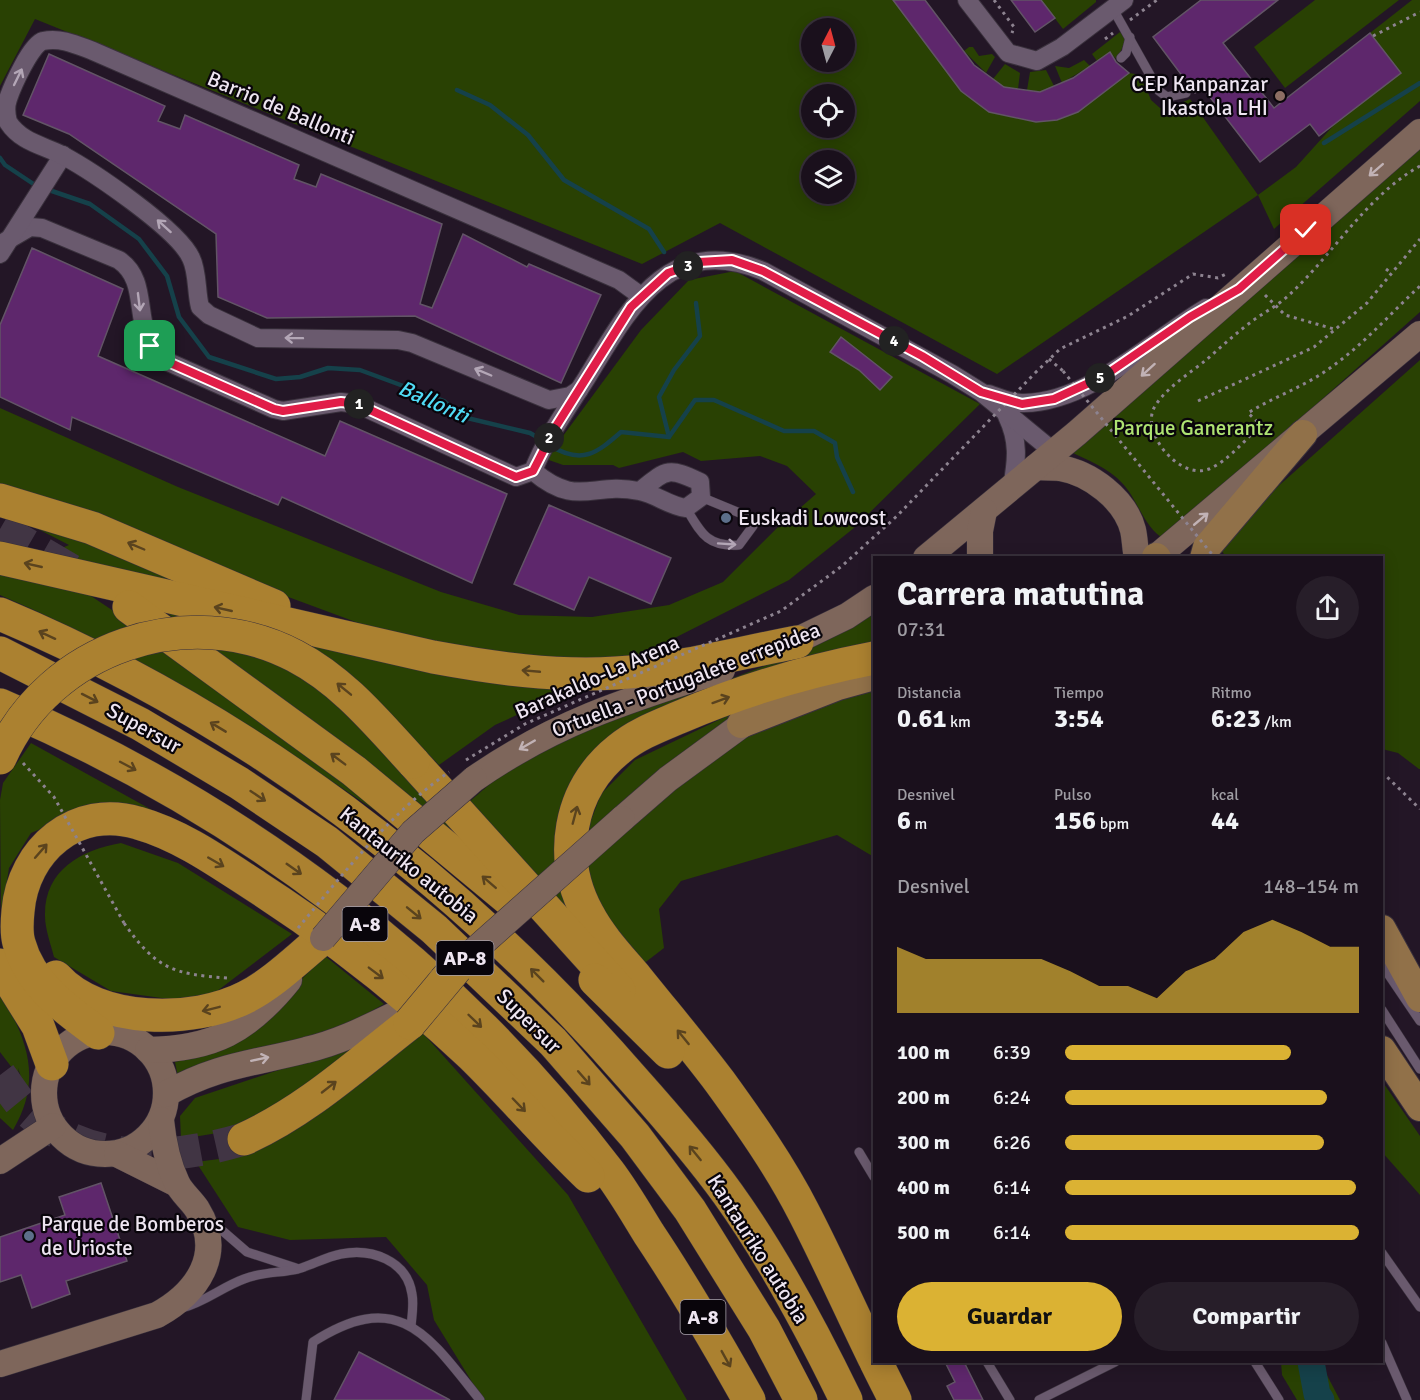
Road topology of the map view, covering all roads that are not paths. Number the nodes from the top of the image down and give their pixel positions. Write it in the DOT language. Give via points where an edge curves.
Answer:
graph roads {
  1 [pos="967,0"];
  2 [pos="1118,4"];
  3 [pos="1130,37"];
  4 [pos="1121,58"];
  5 [pos="1186,93"];
  6 [pos="1420,132"];
  7 [pos="63,155"];
  8 [pos="44,186"];
  9 [pos="53,231"];
  10 [pos="3,247"];
  11 [pos="1239,280"];
  12 [pos="641,296"];
  13 [pos="1420,334"];
  14 [pos="579,390"];
  15 [pos="981,392"];
  16 [pos="537,396"];
  17 [pos="1005,412"];
  18 [pos="555,428"];
  19 [pos="1303,434"];
  20 [pos="1050,462"];
  21 [pos="533,471"];
  22 [pos="1012,487"];
  23 [pos="640,491"];
  24 [pos="701,497"];
  25 [pos="0,500"];
  26 [pos="686,508"];
  27 [pos="984,511"];
  28 [pos="928,556"];
  29 [pos="980,556"];
  30 [pos="1150,556"];
  31 [pos="1153,556"];
  32 [pos="1205,556"];
  33 [pos="0,558"];
  34 [pos="873,599"];
  35 [pos="129,607"];
  36 [pos="0,614"];
  37 [pos="363,640"];
  38 [pos="797,642"];
  39 [pos="0,653"];
  40 [pos="873,659"];
  41 [pos="873,659"];
  42 [pos="873,676"];
  43 [pos="0,705"];
  44 [pos="741,724"];
  45 [pos="8,759"];
  46 [pos="18,904"];
  47 [pos="1383,930"];
  48 [pos="308,939"];
  49 [pos="0,951"];
  50 [pos="0,965"];
  51 [pos="1383,966"];
  52 [pos="456,968"];
  53 [pos="20,997"];
  54 [pos="1420,998"];
  55 [pos="1383,1012"];
  56 [pos="405,1017"];
  57 [pos="1420,1021"];
  58 [pos="98,1033"];
  59 [pos="148,1050"];
  60 [pos="669,1052"];
  61 [pos="1383,1052"];
  62 [pos="52,1064"];
  63 [pos="1420,1069"];
  64 [pos="166,1094"];
  65 [pos="1420,1107"];
  66 [pos="161,1120"];
  67 [pos="53,1126"];
  68 [pos="244,1139"];
  69 [pos="859,1152"];
  70 [pos="117,1154"];
  71 [pos="0,1161"];
  72 [pos="873,1175"];
  73 [pos="177,1184"];
  74 [pos="197,1210"];
  75 [pos="652,1238"];
  76 [pos="1383,1254"];
  77 [pos="298,1268"];
  78 [pos="1420,1307"];
  79 [pos="850,1309"];
  80 [pos="157,1315"];
  81 [pos="411,1326"];
  82 [pos="1383,1345"];
  83 [pos="873,1356"];
  84 [pos="877,1363"];
  85 [pos="988,1363"];
  86 [pos="1113,1363"];
  87 [pos="1256,1363"];
  88 [pos="1,1364"];
  89 [pos="306,1400"];
  90 [pos="480,1400"];
  91 [pos="749,1400"];
  92 [pos="801,1400"];
  93 [pos="846,1400"];
  94 [pos="896,1400"];
  95 [pos="1010,1400"];
  96 [pos="1039,1400"];
  97 [pos="1279,1400"];
  98 [pos="1407,1400"];
  1 -- 2 [label="street" via="1008,53 1037,61"];
  2 -- 3 [label="lane"];
  3 -- 4 [label="lane"];
  3 -- 5 [label="lane" via="1162,94 1172,97"];
  6 -- 11 [label="street, one-way"];
  7 -- 8 [label="street"];
  7 -- 12 [label="street, Barrio de Ballonti, one-way" via="21,137 8,122 8,99 33,47 41,41 68,41 104,56 619,280"];
  16 -- 7 [label="street, Barrio de Ballonti, one-way" via="412,343 258,338 209,315 200,308 192,260 184,246 162,222"];
  8 -- 9 [label="street" via="43,212"];
  8 -- 10 [label="street"];
  9 -- 10 [label="street" via="30,227"];
  9 -- 21 [label="street, one-way" via="127,266 136,280 145,336 155,353 166,361 274,409 352,402 516,477"];
  11 -- 15 [label="street" via="1104,376 1054,399 1022,404"];
  11 -- 20 [label="street, one-way"];
  12 -- 14 [label="street"];
  12 -- 15 [label="street" via="668,273 699,262 744,263 922,356"];
  13 -- 19 [label="street"];
  14 -- 16 [label="street" via="560,399"];
  14 -- 18 [label="street"];
  15 -- 17 [label="street"];
  16 -- 18 [label="street" via="552,412"];
  17 -- 20 [label="street"];
  17 -- 22 [label="street" via="1018,453"];
  18 -- 21 [label="street"];
  31 -- 19 [label="street, one-way"];
  19 -- 32 [label="main road" via="1207,547"];
  20 -- 22 [label="street"];
  20 -- 30 [label="street" via="1108,491"];
  21 -- 23 [label="street" via="570,493"];
  22 -- 27 [label="street"];
  23 -- 24 [label="street" via="664,472 675,470 700,482"];
  23 -- 26 [label="street"];
  24 -- 26 [label="street"];
  26 -- 24 [label="lane, one-way" via="703,536 722,546 739,545 753,526 747,516"];
  37 -- 25 [label="highway, one-way" via="304,619 92,528"];
  27 -- 28 [label="street"];
  27 -- 29 [label="street"];
  37 -- 33 [label="highway, one-way"];
  34 -- 38 [label="street, Ortuella - Portugalete errepidea"];
  60 -- 35 [label="highway, one-way" via="489,882 354,771"];
  93 -- 36 [label="highway, Kantauriko autobia, one-way" via="792,1298 729,1194 579,1016 504,943 406,859 254,749 102,661"];
  38 -- 37 [label="highway, one-way" via="638,670 562,673 488,667"];
  38 -- 48 [label="street, Ortuella - Portugalete errepidea, one-way, bridge" via="613,705 504,758 464,770 413,832"];
  39 -- 92 [label="highway, Supersur / AP-8, one-way" via="140,724 239,783 327,842 434,929 553,1042 635,1136 690,1210 764,1329"];
  40 -- 44 [label="street" via="786,695"];
  79 -- 41 [label="highway, one-way" via="802,1209 766,1150 720,1082 588,915 570,866 570,837 584,790 619,748 712,703 823,668"];
  42 -- 44 [label="main road"];
  43 -- 75 [label="highway, A-8, one-way" via="95,748 235,828 316,884 399,950 490,1036 561,1113 610,1174"];
  44 -- 52 [label="street, bridge" via="668,779"];
  60 -- 45 [label="highway, one-way, bridge" via="613,983 352,696 305,662 265,643 192,632 158,634 84,663 34,704 9,737"];
  48 -- 46 [label="highway, one-way" via="268,984 217,1009 160,1016 135,1013 82,996 59,981 38,955"];
  46 -- 58 [label="highway" via="18,942 32,971 48,993"];
  46 -- 75 [label="highway, one-way" via="23,881 35,857 65,831 83,823 105,819 134,822 176,838 294,911 396,988 472,1056"];
  47 -- 54 [label="main road"];
  48 -- 59 [label="street, Ortuella - Portugalete errepidea" via="278,994 224,1038 194,1047"];
  49 -- 53 [label="highway"];
  50 -- 53 [label="highway"];
  51 -- 57 [label="lane"];
  52 -- 56 [label="highway, bridge"];
  53 -- 62 [label="highway" via="38,1026"];
  55 -- 63 [label="lane"];
  64 -- 56 [label="street, one-way" via="227,1066 307,1050"];
  68 -- 56 [label="highway, one-way" via="307,1104"];
  58 -- 59 [label="street" via="124,1036"];
  58 -- 62 [label="street" via="71,1042"];
  59 -- 64 [label="street" via="162,1071"];
  60 -- 79 [label="highway" via="744,1147"];
  61 -- 65 [label="main road"];
  62 -- 67 [label="street" via="44,1093"];
  64 -- 66 [label="street"];
  66 -- 70 [label="street" via="142,1142"];
  66 -- 73 [label="street"];
  67 -- 70 [label="street" via="80,1149"];
  67 -- 71 [label="street"];
  69 -- 72 [label="lane"];
  70 -- 73 [label="street"];
  73 -- 74 [label="street"];
  74 -- 77 [label="lane" via="247,1252"];
  74 -- 80 [label="street" via="208,1245 201,1277 177,1304"];
  75 -- 91 [label="highway, A-8, one-way" via="698,1308"];
  76 -- 78 [label="lane"];
  77 -- 80 [label="lane" via="245,1278 201,1303"];
  77 -- 81 [label="lane" via="341,1254 363,1252 380,1256 406,1278 412,1294"];
  79 -- 83 [label="highway"];
  80 -- 88 [label="street"];
  81 -- 89 [label="lane" via="377,1318 358,1319 313,1342"];
  81 -- 90 [label="lane" via="435,1343"];
  82 -- 98 [label="lane"];
  84 -- 94 [label="highway"];
  85 -- 95 [label="lane"];
  86 -- 96 [label="lane"];
  87 -- 97 [label="lane"];
}
